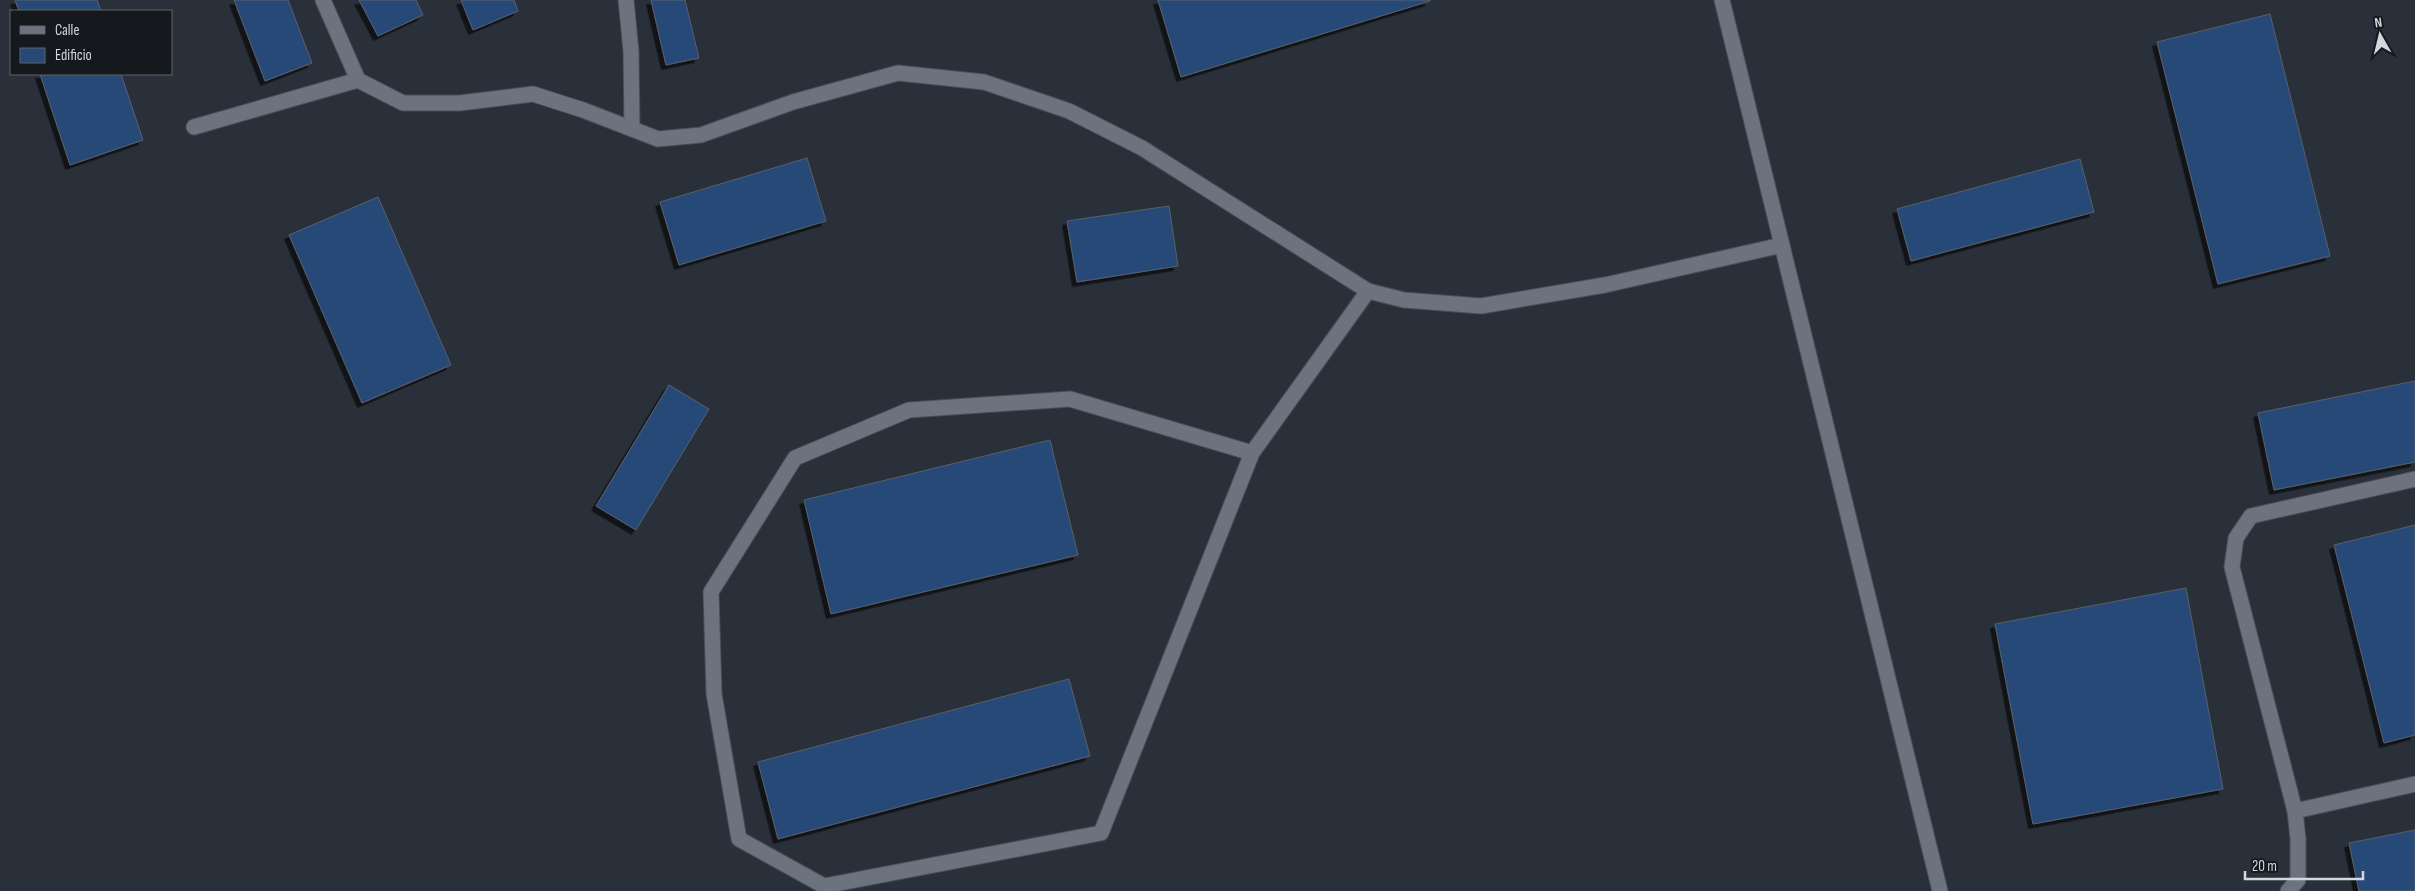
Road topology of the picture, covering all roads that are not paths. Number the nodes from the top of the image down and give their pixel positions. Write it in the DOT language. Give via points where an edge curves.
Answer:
graph roads {
  1 [pos="323,0"];
  2 [pos="626,0"];
  3 [pos="1722,0"];
  4 [pos="358,80"];
  5 [pos="194,127"];
  6 [pos="632,128"];
  7 [pos="1782,245"];
  8 [pos="1368,291"];
  9 [pos="1252,453"];
  10 [pos="2415,479"];
  11 [pos="2415,784"];
  12 [pos="2295,811"];
  13 [pos="1940,891"];
  14 [pos="2288,891"];
  1 -- 4 [label="street"];
  2 -- 6 [label="street"];
  3 -- 7 [label="street"];
  4 -- 5 [label="street"];
  4 -- 6 [label="street" via="403,103 460,103 533,94"];
  6 -- 8 [label="street" via="658,139 701,135 794,102 898,72 984,82 1069,111 1142,148"];
  7 -- 8 [label="street" via="1605,285 1481,306 1404,300"];
  7 -- 13 [label="street"];
  8 -- 9 [label="street"];
  9 -- 9 [label="street" via="1070,399 909,410 795,458 711,592 714,694 739,839 824,886 1101,833"];
  10 -- 12 [label="street" via="2251,516 2236,538 2232,567"];
  11 -- 12 [label="street"];
  12 -- 14 [label="street" via="2298,880"];
}
